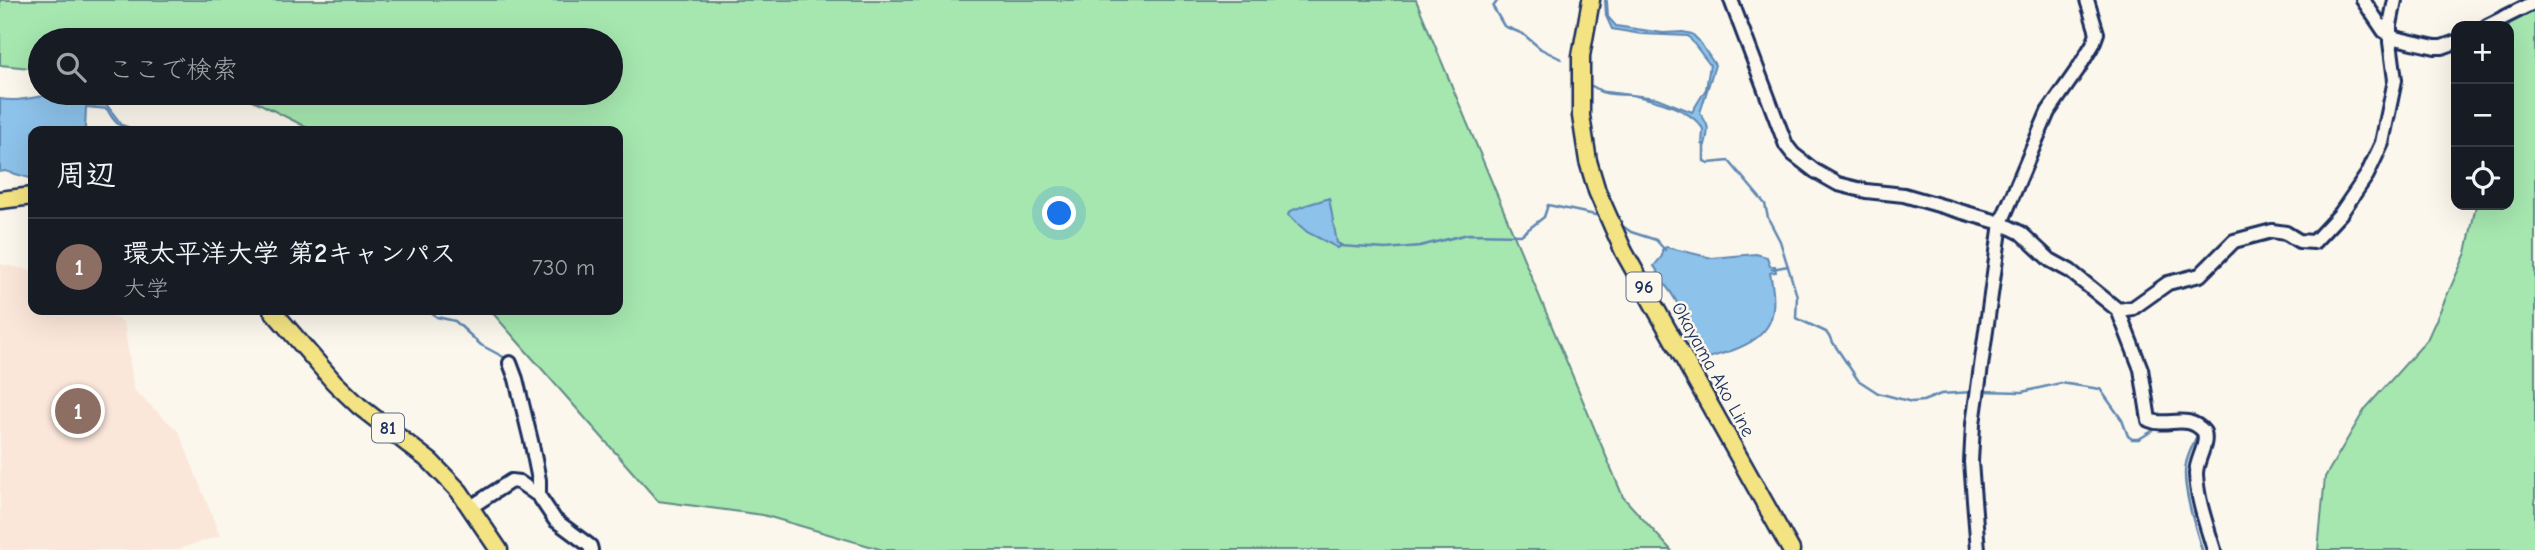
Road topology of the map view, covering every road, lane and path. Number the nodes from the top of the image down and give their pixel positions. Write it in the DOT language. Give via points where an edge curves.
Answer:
graph roads {
  1 [pos="1591,0"];
  2 [pos="1731,0"];
  3 [pos="2087,0"];
  4 [pos="2363,0"];
  5 [pos="2395,0"];
  6 [pos="2535,2"];
  7 [pos="2497,21"];
  8 [pos="2390,36"];
  9 [pos="2451,43"];
  10 [pos="28,197"];
  11 [pos="0,200"];
  12 [pos="2001,223"];
  13 [pos="2118,310"];
  14 [pos="276,315"];
  15 [pos="510,363"];
  16 [pos="539,496"];
  17 [pos="471,507"];
  18 [pos="499,550"];
  19 [pos="591,550"];
  20 [pos="1791,550"];
  21 [pos="1978,550"];
  22 [pos="2214,550"];
  1 -- 20 [label="main road, Okayama Ako Line / 96" via="1581,56 1581,116 1597,191 1623,252"];
  2 -- 12 [label="street" via="1793,154 1838,184 1904,195"];
  3 -- 12 [label="street" via="2097,33 2093,44 2048,112"];
  4 -- 8 [label="street"];
  5 -- 8 [label="street"];
  6 -- 7 [label="street"];
  8 -- 9 [label="street" via="2435,47"];
  8 -- 13 [label="street" via="2395,80 2382,143 2367,175 2322,234 2314,242 2272,231 2234,241 2200,275 2168,283 2133,308"];
  10 -- 11 [label="main road"];
  12 -- 13 [label="street" via="2021,233"];
  12 -- 21 [label="street" via="1971,462"];
  13 -- 22 [label="street" via="2141,369 2149,420 2192,422 2204,432 2196,475"];
  14 -- 17 [label="main road, 81" via="334,382 431,462"];
  15 -- 16 [label="street" via="532,445"];
  16 -- 17 [label="street" via="511,481"];
  16 -- 19 [label="street" via="555,520"];
  17 -- 18 [label="main road, 81"];
}
